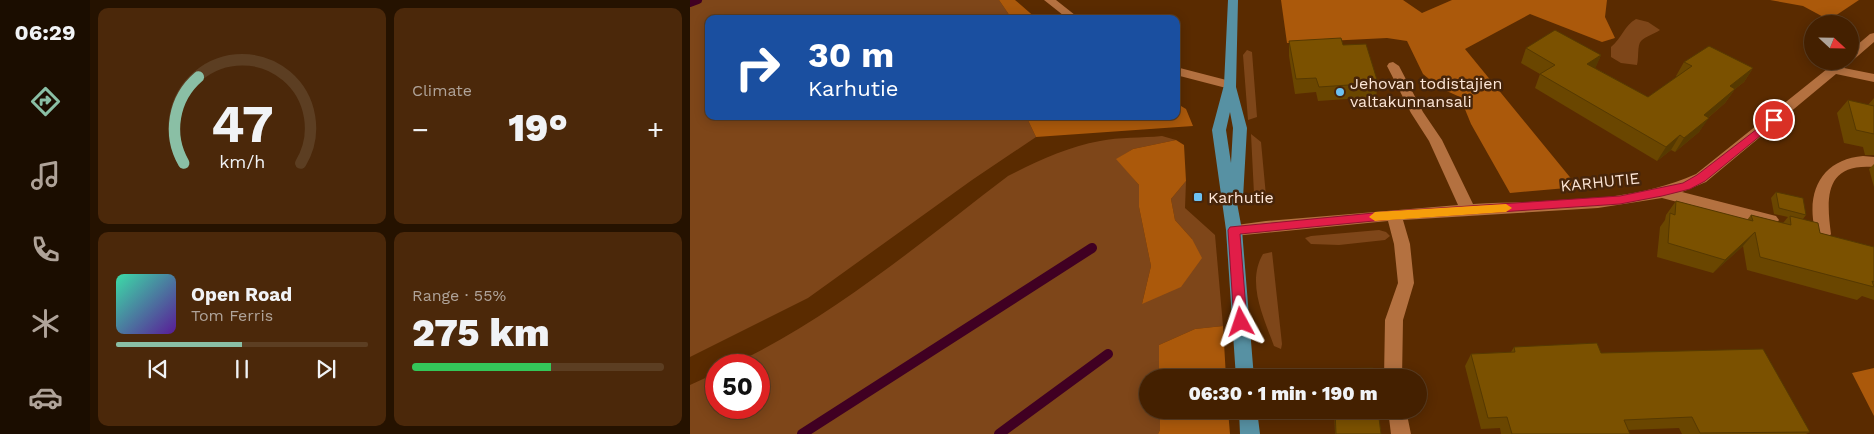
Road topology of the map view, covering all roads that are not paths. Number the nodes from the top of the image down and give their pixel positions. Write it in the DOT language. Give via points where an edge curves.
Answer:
graph roads {
  1 [pos="1048,0"];
  2 [pos="1233,0"];
  3 [pos="1069,15"];
  4 [pos="1874,36"];
  5 [pos="1859,49"];
  6 [pos="1393,66"];
  7 [pos="1833,70"];
  8 [pos="1852,70"];
  9 [pos="1180,72"];
  10 [pos="1874,78"];
  11 [pos="1230,85"];
  12 [pos="1874,162"];
  13 [pos="1662,192"];
  14 [pos="1468,210"];
  15 [pos="1394,215"];
  16 [pos="1784,224"];
  17 [pos="1234,230"];
  18 [pos="1808,230"];
  19 [pos="1823,234"];
  20 [pos="1840,238"];
  21 [pos="1244,369"];
  22 [pos="1393,369"];
  23 [pos="1249,419"];
  24 [pos="1399,419"];
  25 [pos="1250,434"];
  26 [pos="1401,434"];
  1 -- 3 [label="street"];
  2 -- 11 [label="main road"];
  4 -- 5 [label="street"];
  6 -- 14 [label="street" via="1435,140"];
  7 -- 13 [label="street" via="1701,178 1687,186"];
  8 -- 10 [label="street"];
  9 -- 11 [label="street"];
  11 -- 17 [label="main road" via="1240,128"];
  11 -- 17 [label="main road" via="1219,130"];
  12 -- 19 [label="street" via="1860,160 1831,173 1820,204"];
  13 -- 14 [label="street, KARHUTIE" via="1620,200"];
  13 -- 16 [label="street, KARHUTIE"];
  14 -- 15 [label="street, KARHUTIE"];
  15 -- 17 [label="street, KARHUTIE"];
  15 -- 22 [label="street" via="1402,244 1406,283 1394,320"];
  17 -- 21 [label="main road"];
  18 -- 19 [label="street"];
  19 -- 20 [label="street"];
  23 -- 25 [label="main road"];
  24 -- 26 [label="street"];
}
